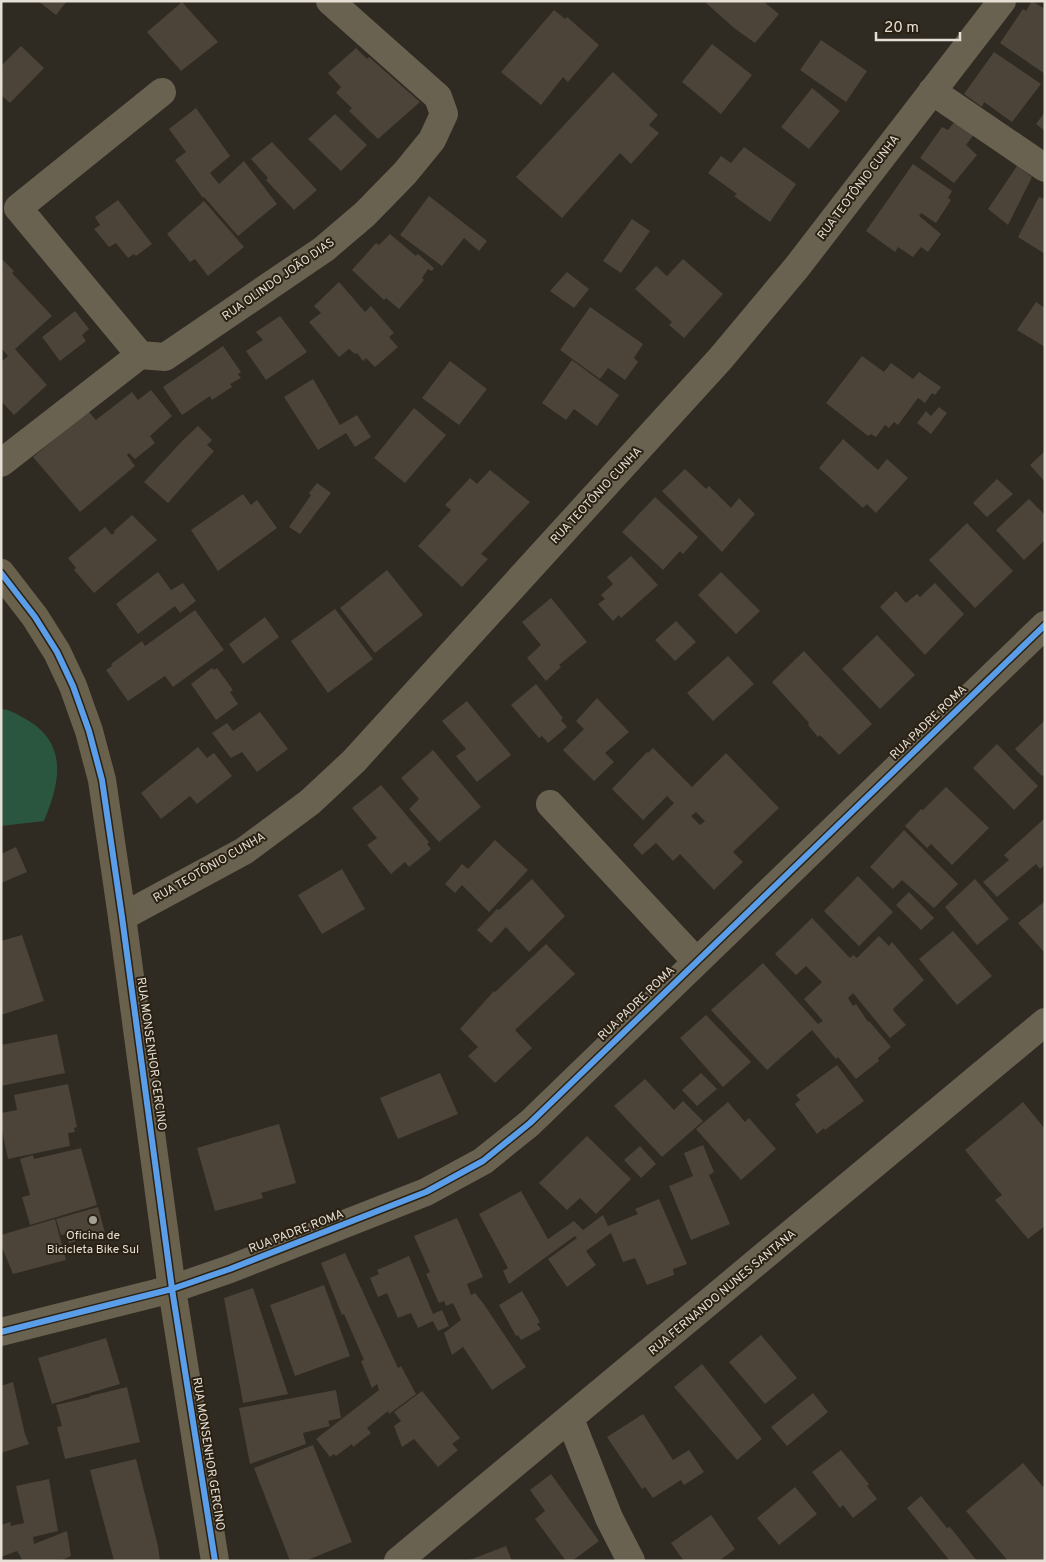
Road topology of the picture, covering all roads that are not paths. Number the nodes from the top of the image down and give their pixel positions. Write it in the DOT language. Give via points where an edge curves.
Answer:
graph roads {
  1 [pos="330,1"];
  2 [pos="1002,1"];
  3 [pos="932,91"];
  4 [pos="162,92"];
  5 [pos="1045,168"];
  6 [pos="140,355"];
  7 [pos="1,463"];
  8 [pos="1,573"];
  9 [pos="1045,625"];
  10 [pos="550,804"];
  11 [pos="122,917"];
  12 [pos="696,961"];
  13 [pos="1045,1022"];
  14 [pos="172,1289"];
  15 [pos="1,1332"];
  16 [pos="570,1419"];
  17 [pos="215,1561"];
  18 [pos="398,1561"];
  19 [pos="631,1561"];
  1 -- 6 [label="street, RUA OLINDO JOÃO DIAS" via="438,97 444,114 432,140 405,174 324,249 164,357"];
  2 -- 3 [label="street, RUA TEOTÔNIO CUNHA"];
  3 -- 5 [label="street"];
  3 -- 11 [label="street, RUA TEOTÔNIO CUNHA" via="797,267 721,358 354,761 310,802 244,850"];
  4 -- 6 [label="street" via="18,208"];
  6 -- 7 [label="street"];
  8 -- 11 [label="main road, RUA MONSENHOR GERCINO" via="57,652 83,713 102,780"];
  9 -- 12 [label="street, RUA PADRE ROMA"];
  10 -- 12 [label="street"];
  11 -- 14 [label="main road, RUA MONSENHOR GERCINO"];
  12 -- 14 [label="street, RUA PADRE ROMA" via="530,1123 483,1160 426,1192"];
  13 -- 16 [label="street, RUA FERNANDO NUNES SANTANA"];
  14 -- 15 [label="street, RUA PADRE ROMA"];
  14 -- 17 [label="main road, RUA MONSENHOR GERCINO"];
  16 -- 18 [label="street, RUA FERNANDO NUNES SANTANA"];
  16 -- 19 [label="street" via="609,1518"];
}
